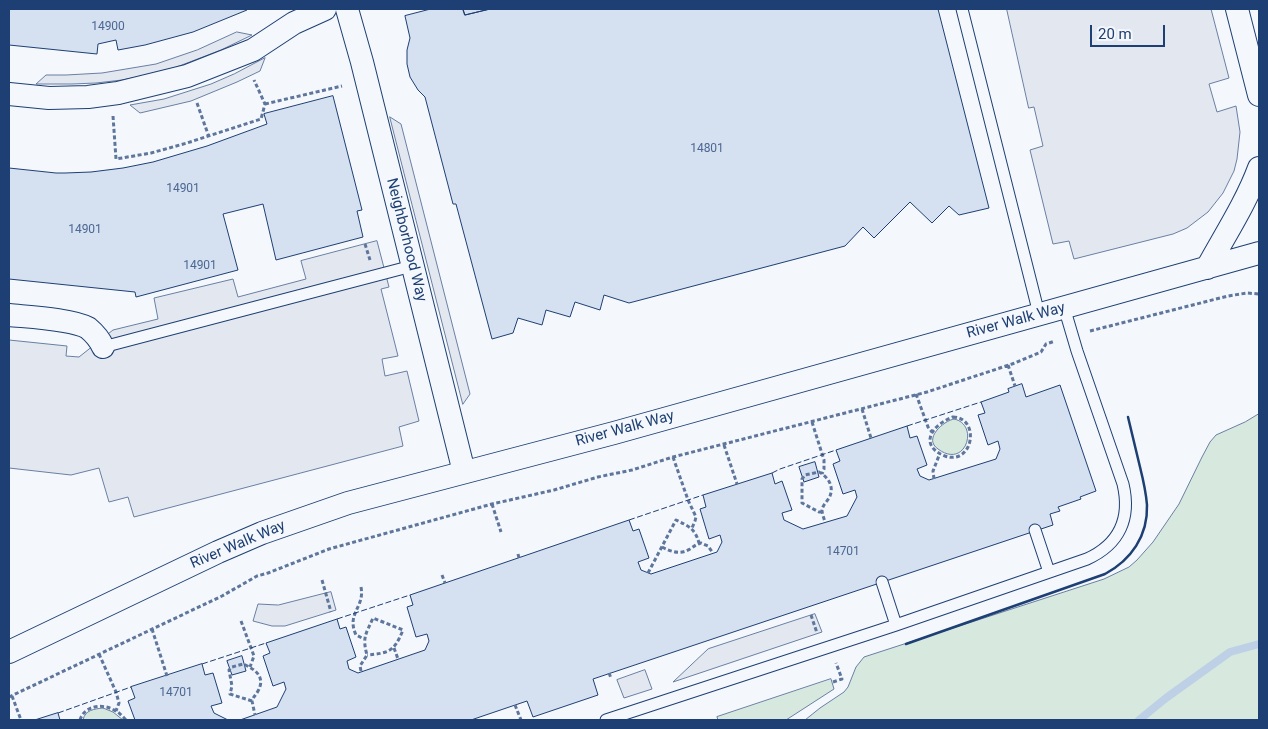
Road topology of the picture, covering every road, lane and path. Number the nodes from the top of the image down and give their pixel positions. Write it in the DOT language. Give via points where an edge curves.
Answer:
graph roads {
  1 [pos="325,9"];
  2 [pos="347,9"];
  3 [pos="962,9"];
  4 [pos="1237,9"];
  5 [pos="254,80"];
  6 [pos="342,86"];
  7 [pos="9,94"];
  8 [pos="1259,95"];
  9 [pos="197,103"];
  10 [pos="265,104"];
  11 [pos="113,113"];
  12 [pos="209,136"];
  13 [pos="1259,168"];
  14 [pos="1259,253"];
  15 [pos="1235,260"];
  16 [pos="412,266"];
  17 [pos="1259,267"];
  18 [pos="1207,268"];
  19 [pos="1259,294"];
  20 [pos="1064,307"];
  21 [pos="1039,314"];
  22 [pos="9,315"];
  23 [pos="1095,330"];
  24 [pos="1046,344"];
  25 [pos="102,347"];
  26 [pos="1008,365"];
  27 [pos="1014,386"];
  28 [pos="916,394"];
  29 [pos="862,409"];
  30 [pos="812,422"];
  31 [pos="932,432"];
  32 [pos="871,438"];
  33 [pos="724,445"];
  34 [pos="940,453"];
  35 [pos="673,457"];
  36 [pos="464,472"];
  37 [pos="822,474"];
  38 [pos="934,479"];
  39 [pos="737,484"];
  40 [pos="492,504"];
  41 [pos="822,512"];
  42 [pos="825,522"];
  43 [pos="692,528"];
  44 [pos="1035,530"];
  45 [pos="501,532"];
  46 [pos="699,543"];
  47 [pos="662,547"];
  48 [pos="713,553"];
  49 [pos="1049,572"];
  50 [pos="648,573"];
  51 [pos="442,574"];
  52 [pos="322,580"];
  53 [pos="882,582"];
  54 [pos="445,583"];
  55 [pos="362,587"];
  56 [pos="331,612"];
  57 [pos="241,621"];
  58 [pos="896,625"];
  59 [pos="152,629"];
  60 [pos="364,639"];
  61 [pos="394,648"];
  62 [pos="9,652"];
  63 [pos="99,654"];
  64 [pos="366,655"];
  65 [pos="398,659"];
  66 [pos="835,660"];
  67 [pos="250,667"];
  68 [pos="361,672"];
  69 [pos="609,673"];
  70 [pos="167,676"];
  71 [pos="611,678"];
  72 [pos="833,682"];
  73 [pos="10,697"];
  74 [pos="252,701"];
  75 [pos="515,705"];
  76 [pos="116,711"];
  77 [pos="255,715"];
  78 [pos="21,720"];
  79 [pos="80,720"];
  80 [pos="126,720"];
  81 [pos="521,720"];
  82 [pos="606,720"];
  1 -- 7 [label="street" via="294,23 253,50 187,76 88,98"];
  2 -- 16 [label="street, Neighborhood Way"];
  3 -- 21 [label="lane"];
  4 -- 8 [label="street"];
  5 -- 10 [label="path"];
  6 -- 10 [label="path"];
  9 -- 12 [label="path"];
  10 -- 12 [label="path" via="261,119"];
  11 -- 12 [label="path" via="116,159 151,153"];
  13 -- 18 [label="street"];
  14 -- 15 [label="street, River Walk Way"];
  15 -- 17 [label="street"];
  15 -- 18 [label="street, River Walk Way"];
  16 -- 25 [label="lane"];
  16 -- 36 [label="street, Neighborhood Way"];
  18 -- 20 [label="street, River Walk Way"];
  19 -- 23 [label="path" via="1228,296"];
  20 -- 21 [label="street, River Walk Way"];
  20 -- 49 [label="lane" via="1126,505 1122,526 1112,543 1096,555"];
  21 -- 36 [label="street, River Walk Way"];
  22 -- 25 [label="street" via="74,323 88,329"];
  24 -- 26 [label="path" via="1041,352"];
  26 -- 27 [label="path"];
  26 -- 28 [label="path"];
  28 -- 29 [label="path"];
  28 -- 31 [label="path"];
  29 -- 30 [label="path"];
  29 -- 32 [label="path"];
  30 -- 33 [label="path"];
  30 -- 37 [label="path" via="824,460"];
  31 -- 34 [label="path" via="931,445"];
  31 -- 34 [label="path" via="953,417 962,419 969,429 970,442 965,451 952,457"];
  33 -- 35 [label="path"];
  33 -- 39 [label="path"];
  34 -- 38 [label="path" via="933,471"];
  35 -- 40 [label="path"];
  35 -- 43 [label="path" via="696,517"];
  36 -- 62 [label="street, River Walk Way" via="348,503 262,533"];
  37 -- 41 [label="path" via="828,479 831,493"];
  37 -- 41 [label="path" via="815,472 802,479 802,503"];
  40 -- 45 [label="path"];
  40 -- 59 [label="path" via="329,549 257,576"];
  41 -- 42 [label="path"];
  43 -- 46 [label="path"];
  43 -- 47 [label="path" via="676,520"];
  44 -- 49 [label="lane"];
  46 -- 47 [label="path" via="678,553"];
  46 -- 48 [label="path" via="708,546"];
  47 -- 50 [label="path"];
  49 -- 58 [label="lane"];
  51 -- 54 [label="path"];
  52 -- 56 [label="path"];
  53 -- 58 [label="lane"];
  55 -- 60 [label="path" via="361,601 352,622 356,635"];
  57 -- 67 [label="path" via="254,656"];
  58 -- 82 [label="lane"];
  59 -- 63 [label="path"];
  59 -- 70 [label="path"];
  60 -- 61 [label="path" via="373,618 403,630"];
  60 -- 64 [label="path"];
  61 -- 64 [label="path"];
  61 -- 65 [label="path"];
  63 -- 73 [label="path"];
  63 -- 76 [label="path" via="116,692 119,704"];
  64 -- 68 [label="path" via="360,666"];
  66 -- 72 [label="path" via="842,679"];
  67 -- 74 [label="path" via="258,672 261,682"];
  67 -- 74 [label="path" via="243,664 229,670 230,694"];
  69 -- 71 [label="path"];
  73 -- 78 [label="path"];
  74 -- 77 [label="path"];
  75 -- 81 [label="path"];
  76 -- 79 [label="path" via="104,706 93,708 84,712"];
  76 -- 80 [label="path"];
}
